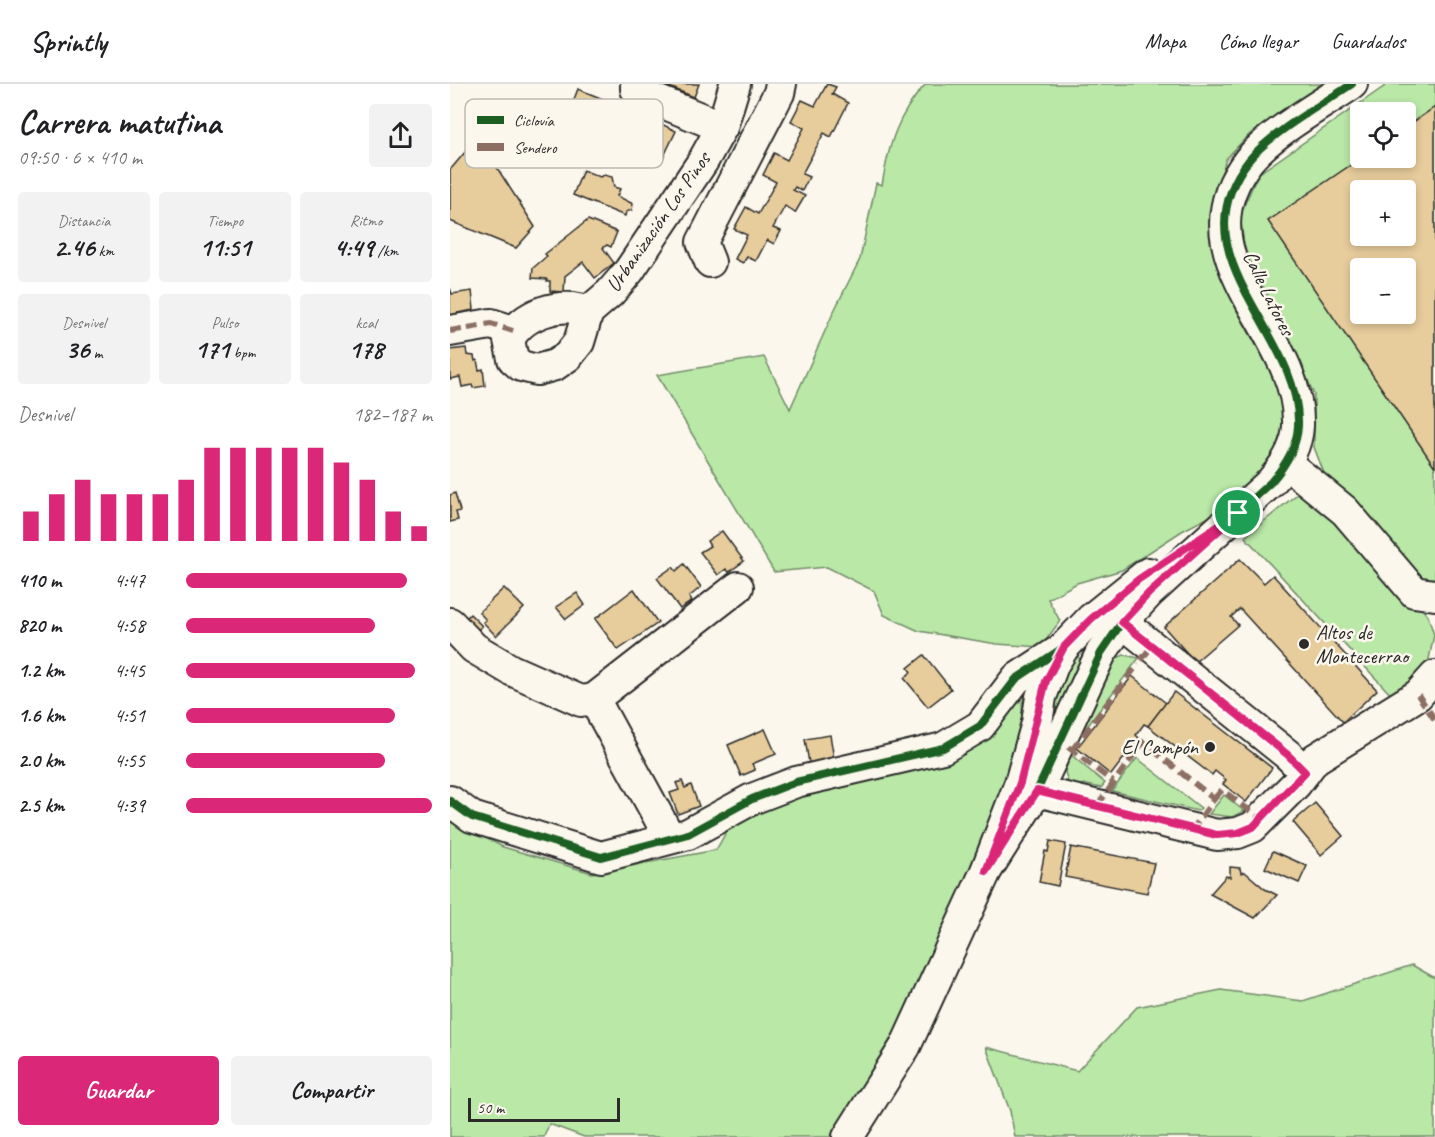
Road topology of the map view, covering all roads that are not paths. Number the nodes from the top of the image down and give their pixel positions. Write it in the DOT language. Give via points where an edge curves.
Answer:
graph roads {
  1 [pos="636,84"];
  2 [pos="735,84"];
  3 [pos="781,84"];
  4 [pos="1352,84"];
  5 [pos="653,99"];
  6 [pos="663,103"];
  7 [pos="722,127"];
  8 [pos="710,262"];
  9 [pos="588,312"];
  10 [pos="450,330"];
  11 [pos="513,331"];
  12 [pos="1286,463"];
  13 [pos="1238,513"];
  14 [pos="738,587"];
  15 [pos="1435,595"];
  16 [pos="1091,619"];
  17 [pos="1122,622"];
  18 [pos="450,623"];
  19 [pos="1064,647"];
  20 [pos="1435,676"];
  21 [pos="594,699"];
  22 [pos="1036,723"];
  23 [pos="1305,772"];
  24 [pos="1037,791"];
  25 [pos="450,801"];
  26 [pos="670,838"];
  27 [pos="986,871"];
  28 [pos="848,1137"];
  1 -- 5 [label="street, Urbanización Los Pinos" via="641,94"];
  2 -- 7 [label="street, Urbanización Los Pinos"];
  3 -- 8 [label="street, Urbanización Los Pinos" via="702,242"];
  4 -- 12 [label="street, Calle Latores" via="1264,144 1235,180 1227,205 1224,230 1235,271 1294,389 1298,428"];
  6 -- 7 [label="street, Urbanización Los Pinos"];
  7 -- 9 [label="street, Urbanización Los Pinos" via="629,271"];
  9 -- 11 [label="street" via="580,308 540,313 522,321"];
  9 -- 11 [label="street" via="579,342 568,356 537,370 521,366 513,359 509,340"];
  10 -- 11 [label="street" via="490,324"];
  12 -- 13 [label="street, Calle Latores" via="1272,482"];
  12 -- 15 [label="street" via="1344,511 1414,592"];
  13 -- 16 [label="street" via="1139,579"];
  13 -- 17 [label="street"];
  14 -- 21 [label="street"];
  16 -- 17 [label="street"];
  16 -- 19 [label="street"];
  17 -- 23 [label="street"];
  17 -- 24 [label="street" via="1101,653"];
  18 -- 21 [label="street" via="474,648 511,670 581,701"];
  19 -- 22 [label="street" via="1046,681"];
  19 -- 26 [label="street" via="1016,679 980,726 943,748 796,782 752,799 688,834"];
  20 -- 23 [label="street" via="1418,695 1315,759"];
  21 -- 26 [label="street"];
  22 -- 24 [label="street" via="1043,738 1037,759"];
  22 -- 27 [label="street" via="1020,783"];
  23 -- 24 [label="street" via="1253,827 1217,835"];
  24 -- 27 [label="street"];
  25 -- 26 [label="street" via="472,817 601,857"];
  27 -- 28 [label="street" via="905,1047"];
}
